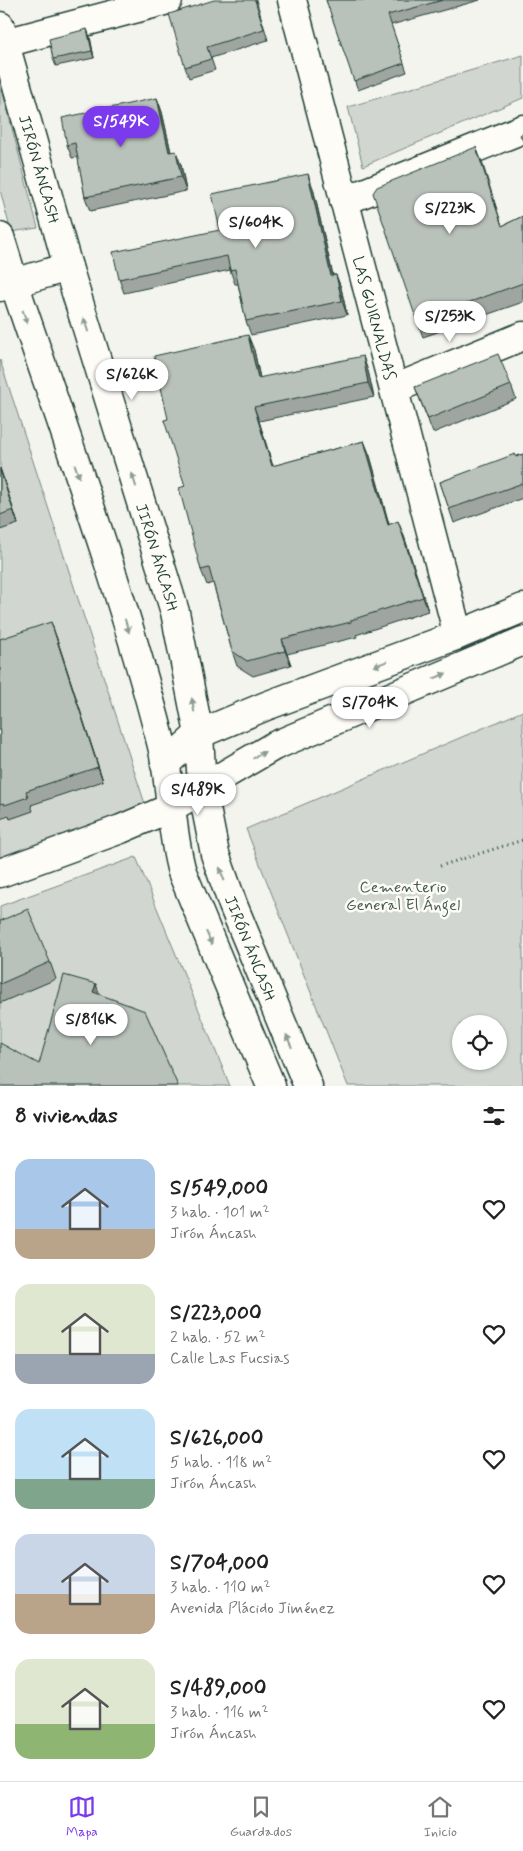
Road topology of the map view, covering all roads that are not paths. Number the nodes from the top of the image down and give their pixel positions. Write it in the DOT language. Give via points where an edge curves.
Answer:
graph roads {
  1 [pos="168,0"];
  2 [pos="292,0"];
  3 [pos="2,34"];
  4 [pos="523,129"];
  5 [pos="344,201"];
  6 [pos="0,237"];
  7 [pos="68,267"];
  8 [pos="7,285"];
  9 [pos="523,336"];
  10 [pos="394,389"];
  11 [pos="523,608"];
  12 [pos="458,635"];
  13 [pos="523,641"];
  14 [pos="199,734"];
  15 [pos="165,764"];
  16 [pos="202,788"];
  17 [pos="170,808"];
  18 [pos="0,873"];
  19 [pos="271,1086"];
  20 [pos="308,1086"];
  1 -- 3 [label="main road"];
  2 -- 5 [label="main road, LAS GUIRNALDAS"];
  3 -- 7 [label="main road, JIRÓN ÁNCASH"];
  4 -- 5 [label="main road"];
  5 -- 10 [label="main road, LAS GUIRNALDAS"];
  6 -- 8 [label="main road, JIRÓN ÁNCASH"];
  7 -- 8 [label="main road"];
  14 -- 7 [label="main road, JIRÓN ÁNCASH, one-way" via="175,612"];
  8 -- 15 [label="main road, JIRÓN ÁNCASH, one-way" via="107,559 152,708"];
  9 -- 10 [label="main road"];
  10 -- 12 [label="main road, LAS GUIRNALDAS"];
  11 -- 12 [label="main road"];
  12 -- 14 [label="main road, one-way"];
  16 -- 13 [label="main road, one-way" via="274,746"];
  14 -- 15 [label="main road"];
  14 -- 16 [label="main road, JIRÓN ÁNCASH"];
  15 -- 17 [label="main road, JIRÓN ÁNCASH"];
  16 -- 17 [label="main road"];
  20 -- 16 [label="main road, JIRÓN ÁNCASH, one-way" via="215,854"];
  17 -- 18 [label="main road"];
  17 -- 19 [label="main road, JIRÓN ÁNCASH, one-way" via="182,872"];
}
